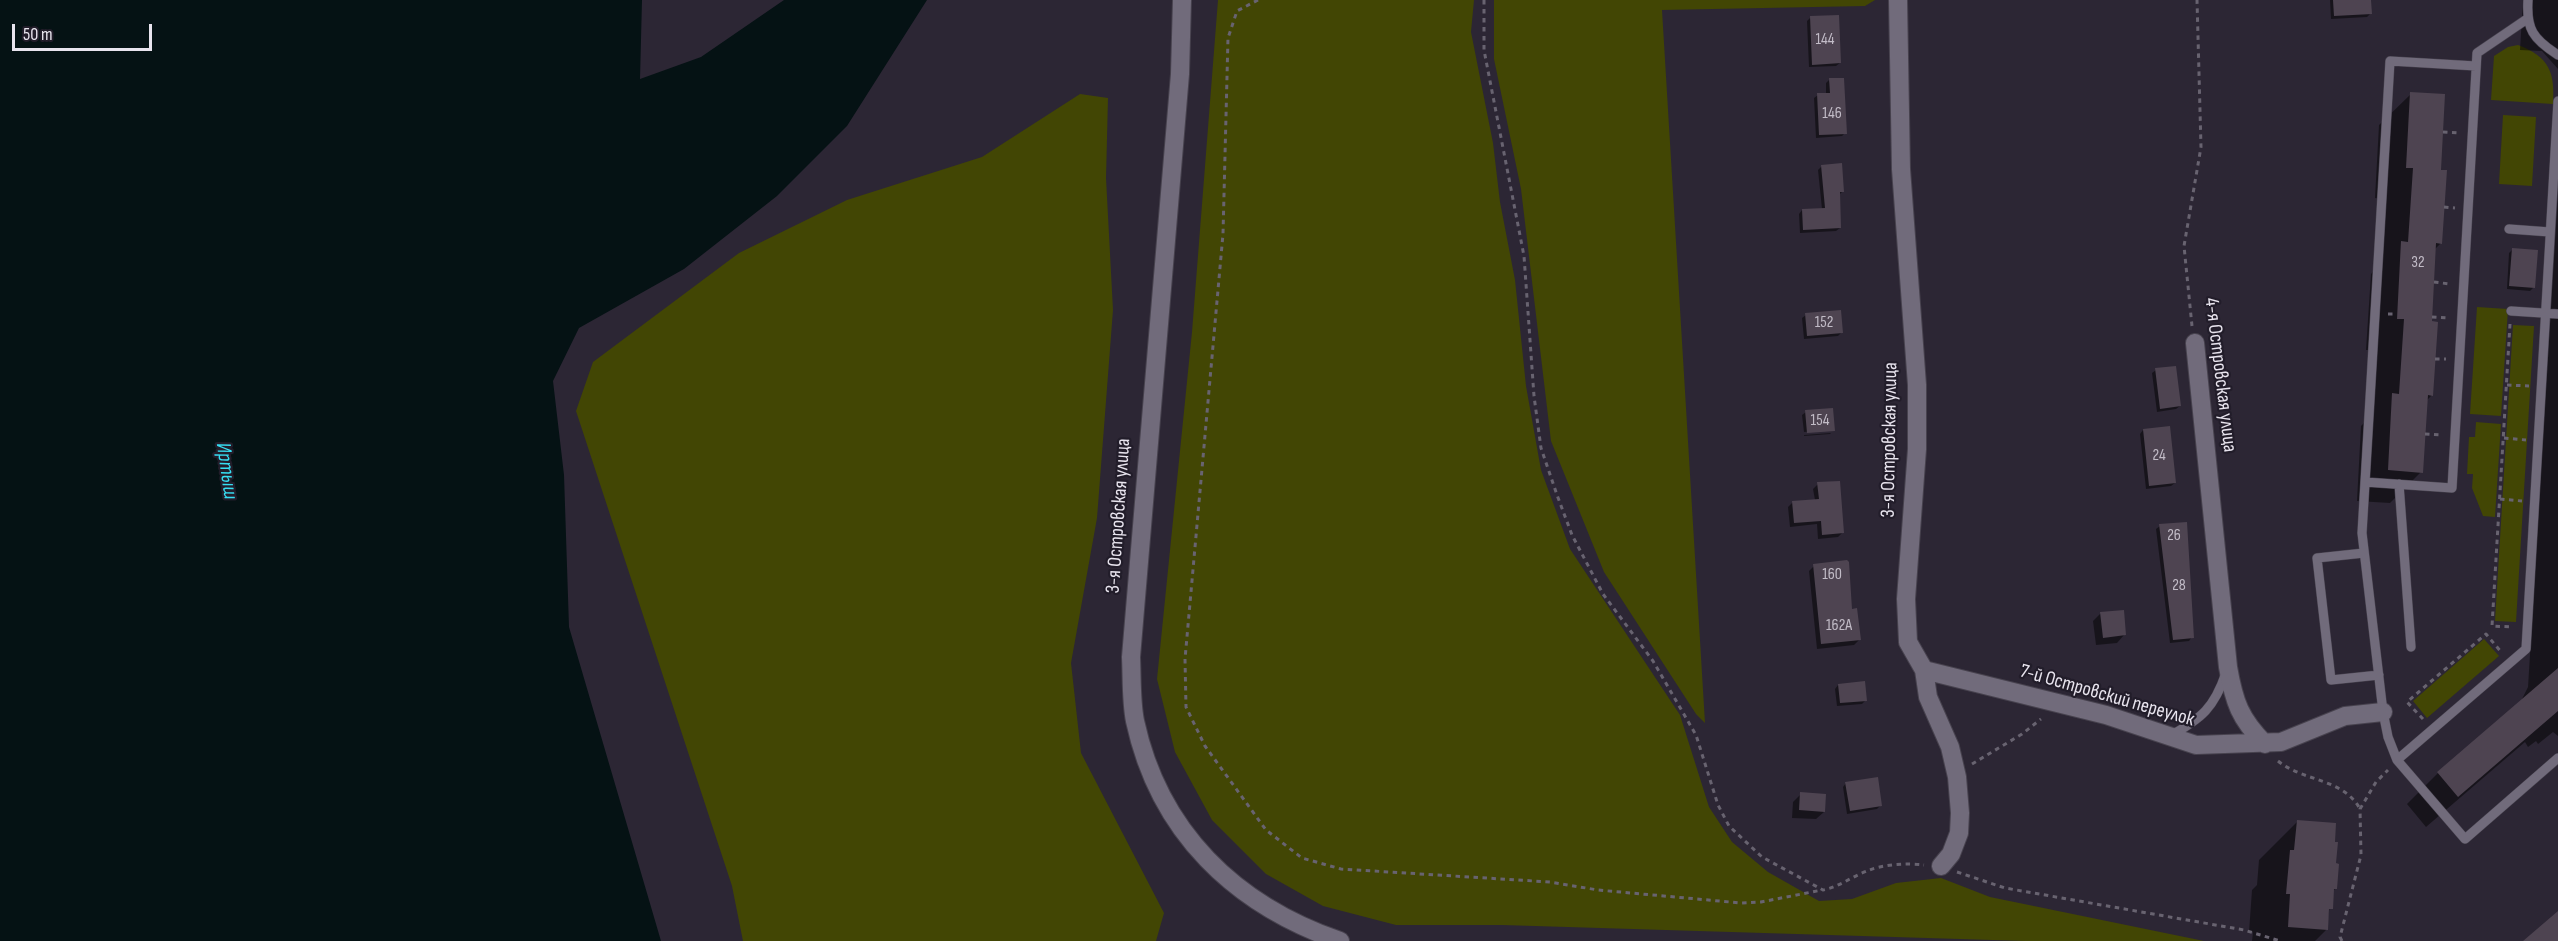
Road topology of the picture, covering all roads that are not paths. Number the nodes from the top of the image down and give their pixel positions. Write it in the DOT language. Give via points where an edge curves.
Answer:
graph roads {
  1 [pos="1182,0"];
  2 [pos="1898,0"];
  3 [pos="2528,0"];
  4 [pos="2527,19"];
  5 [pos="2558,55"];
  6 [pos="2476,66"];
  7 [pos="2558,101"];
  8 [pos="2510,229"];
  9 [pos="2550,232"];
  10 [pos="2511,311"];
  11 [pos="2546,313"];
  12 [pos="2558,314"];
  13 [pos="2195,344"];
  14 [pos="2365,482"];
  15 [pos="2399,484"];
  16 [pos="2364,553"];
  17 [pos="2411,647"];
  18 [pos="2228,667"];
  19 [pos="1924,670"];
  20 [pos="2379,675"];
  21 [pos="2383,712"];
  22 [pos="2168,737"];
  23 [pos="2265,744"];
  24 [pos="2558,758"];
  25 [pos="2397,760"];
  26 [pos="1941,866"];
  27 [pos="1340,941"];
  1 -- 27 [label="street, 3-я Островская улица" via="1180,74 1131,657 1135,719 1150,771 1171,814 1202,855 1264,908 1307,930"];
  2 -- 19 [label="street, 3-я Островская улица" via="1901,169 1917,385 1917,449 1906,599 1908,642"];
  3 -- 4 [label="lane"];
  4 -- 5 [label="lane" via="2543,45"];
  4 -- 6 [label="lane" via="2477,53"];
  6 -- 14 [label="lane" via="2390,61"];
  6 -- 15 [label="lane" via="2451,488"];
  7 -- 9 [label="lane"];
  8 -- 9 [label="lane"];
  9 -- 11 [label="lane"];
  10 -- 11 [label="lane"];
  11 -- 12 [label="lane"];
  11 -- 25 [label="lane" via="2526,649"];
  13 -- 18 [label="street, 4-я Островская улица"];
  14 -- 15 [label="lane"];
  14 -- 16 [label="lane"];
  15 -- 17 [label="lane"];
  16 -- 20 [label="lane"];
  16 -- 20 [label="lane" via="2317,558 2331,680"];
  18 -- 22 [label="lane" via="2218,696 2197,720"];
  18 -- 23 [label="street, 4-я Островская улица" via="2233,699 2246,725"];
  19 -- 22 [label="street, 7-й Островский переулок" via="2106,716"];
  19 -- 26 [label="street, 3-я Островская улица" via="1928,697 1950,747 1957,777 1959,833 1951,854"];
  20 -- 21 [label="lane"];
  21 -- 23 [label="street, 7-й Островский переулок" via="2345,716 2300,736"];
  21 -- 25 [label="lane"];
  22 -- 23 [label="street, 7-й Островский переулок" via="2196,745"];
  24 -- 25 [label="lane" via="2465,839"];
}
